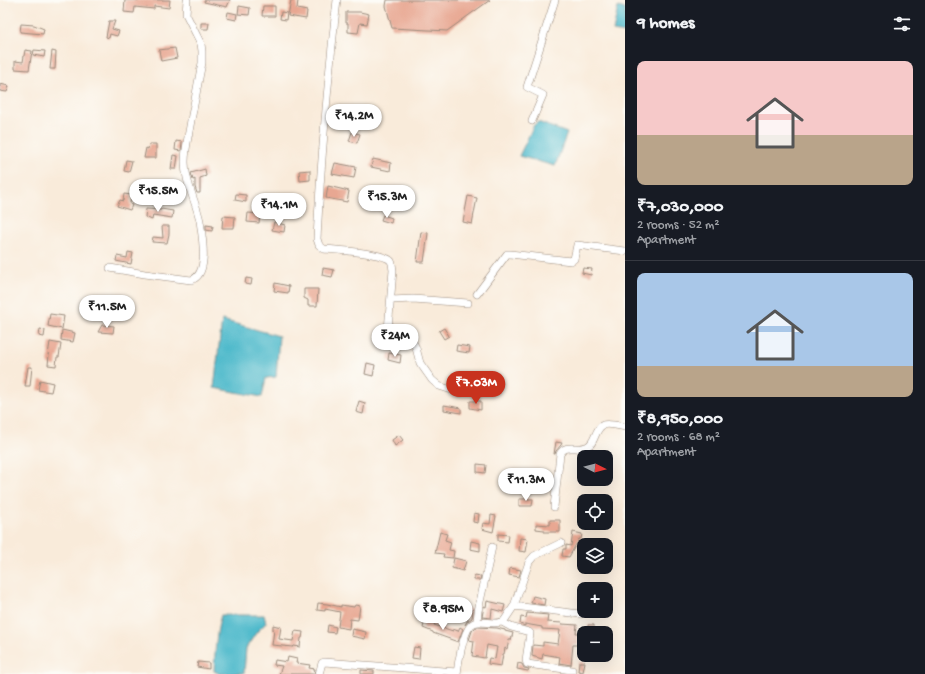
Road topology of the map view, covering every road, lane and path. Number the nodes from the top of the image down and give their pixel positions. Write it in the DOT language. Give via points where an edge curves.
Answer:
graph roads {
  1 [pos="187,0"];
  2 [pos="337,0"];
  3 [pos="555,0"];
  4 [pos="532,122"];
  5 [pos="625,250"];
  6 [pos="110,268"];
  7 [pos="477,294"];
  8 [pos="391,300"];
  9 [pos="468,303"];
  10 [pos="461,393"];
  11 [pos="625,427"];
  12 [pos="554,507"];
  13 [pos="562,543"];
  14 [pos="492,547"];
  15 [pos="514,606"];
  16 [pos="577,614"];
  17 [pos="477,622"];
  18 [pos="502,622"];
  19 [pos="572,670"];
  20 [pos="457,673"];
  21 [pos="319,674"];
  1 -- 6 [label="street" via="186,14 201,44 202,52 185,160 187,178 200,221 202,266 197,277 190,280"];
  2 -- 8 [label="street" via="327,91 317,239 324,249 370,254 391,261"];
  3 -- 4 [label="street" via="527,87 543,95"];
  5 -- 7 [label="street" via="577,245 574,259 571,261 507,254"];
  8 -- 9 [label="street"];
  8 -- 10 [label="street" via="388,325 390,336 414,344 420,363 432,380 439,386"];
  11 -- 12 [label="street" via="603,425 589,446 567,448 560,454"];
  13 -- 15 [label="street" via="534,556 529,562"];
  14 -- 17 [label="street"];
  15 -- 16 [label="street"];
  15 -- 18 [label="street" via="507,619"];
  17 -- 18 [label="street"];
  17 -- 20 [label="street" via="467,630"];
  18 -- 19 [label="street" via="530,633 527,664"];
  20 -- 21 [label="street" via="324,662"];
}
